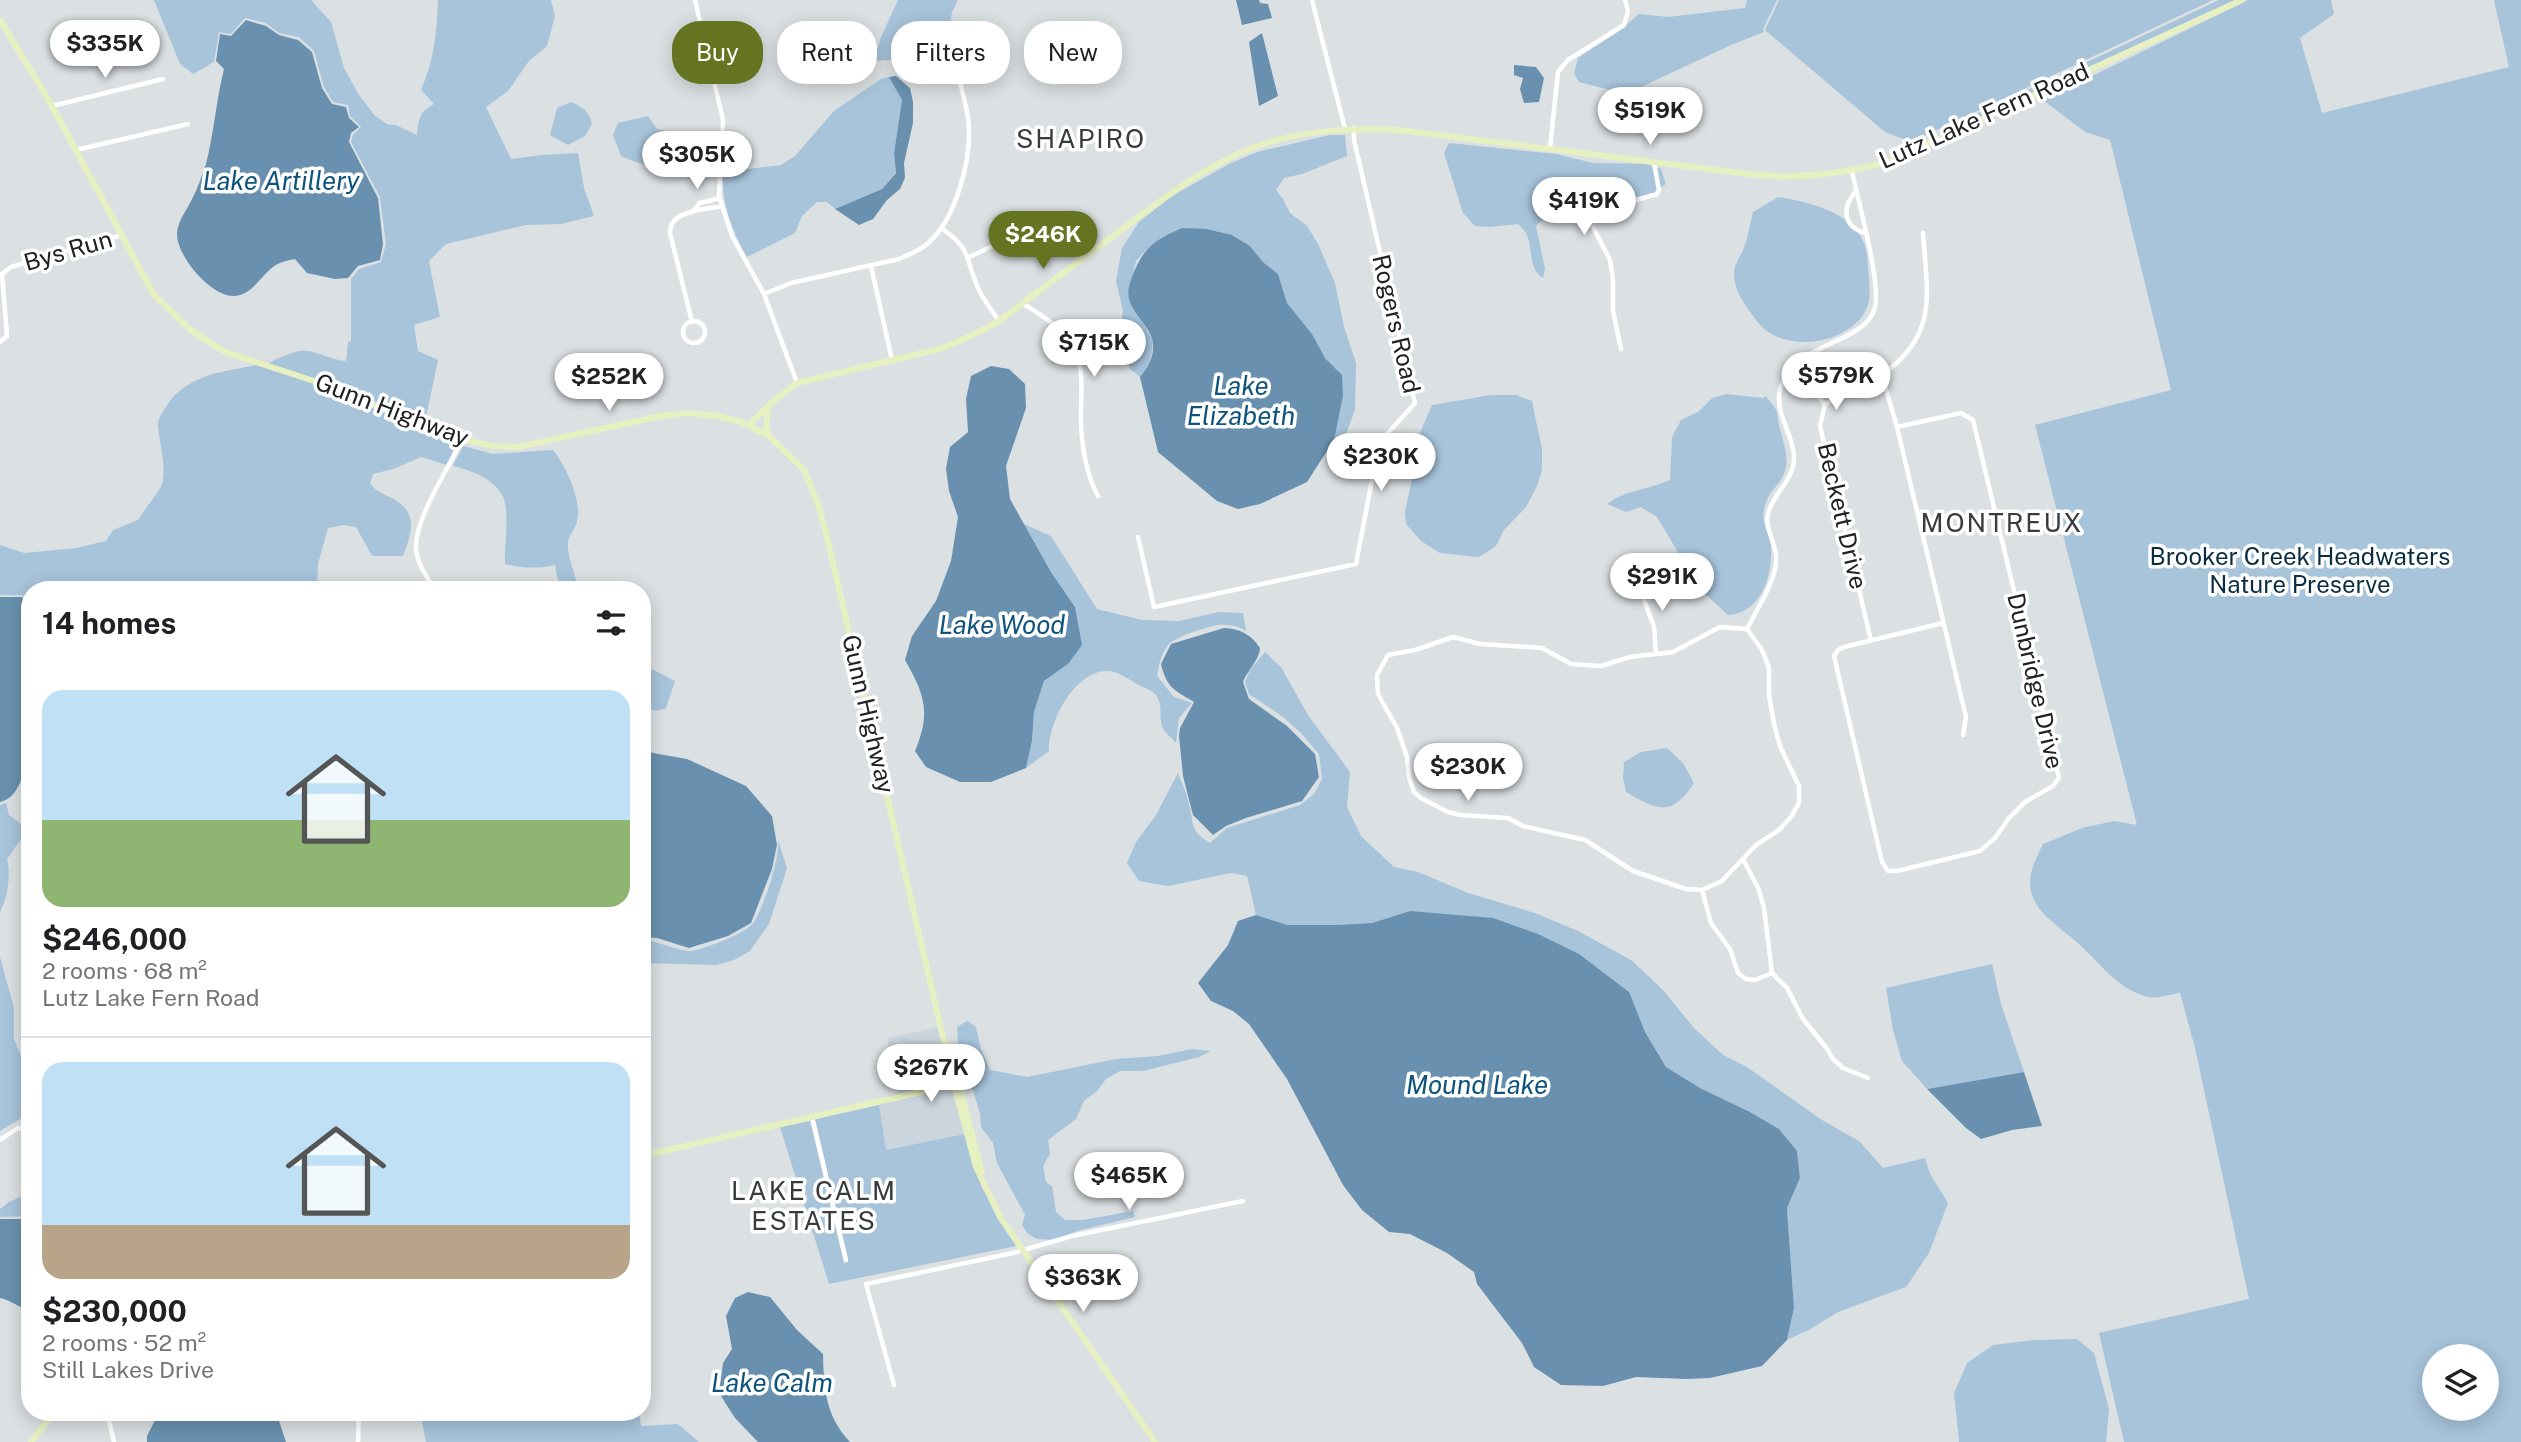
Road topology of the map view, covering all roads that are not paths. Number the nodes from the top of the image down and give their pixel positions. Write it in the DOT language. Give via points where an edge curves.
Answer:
graph roads {
  1 [pos="695,0"];
  2 [pos="1312,0"];
  3 [pos="1625,0"];
  4 [pos="2242,0"];
  5 [pos="0,20"];
  6 [pos="163,79"];
  7 [pos="960,84"];
  8 [pos="52,106"];
  9 [pos="188,124"];
  10 [pos="1354,128"];
  11 [pos="1345,129"];
  12 [pos="1550,148"];
  13 [pos="76,150"];
  14 [pos="1654,162"];
  15 [pos="1852,171"];
  16 [pos="1856,191"];
  17 [pos="720,198"];
  18 [pos="722,206"];
  19 [pos="692,213"];
  20 [pos="942,228"];
  21 [pos="1008,230"];
  22 [pos="1865,233"];
  23 [pos="1923,233"];
  24 [pos="123,235"];
  25 [pos="969,257"];
  26 [pos="871,265"];
  27 [pos="764,294"];
  28 [pos="1022,303"];
  29 [pos="999,321"];
  30 [pos="692,322"];
  31 [pos="0,342"];
  32 [pos="1621,349"];
  33 [pos="892,360"];
  34 [pos="1791,367"];
  35 [pos="1882,376"];
  36 [pos="797,383"];
  37 [pos="769,404"];
  38 [pos="1825,404"];
  39 [pos="749,425"];
  40 [pos="1897,427"];
  41 [pos="769,436"];
  42 [pos="463,439"];
  43 [pos="1098,496"];
  44 [pos="1138,537"];
  45 [pos="1636,578"];
  46 [pos="431,581"];
  47 [pos="1943,623"];
  48 [pos="1747,629"];
  49 [pos="1871,640"];
  50 [pos="1657,653"];
  51 [pos="1963,735"];
  52 [pos="1743,859"];
  53 [pos="1702,890"];
  54 [pos="1772,973"];
  55 [pos="1868,1078"];
  56 [pos="957,1084"];
  57 [pos="812,1117"];
  58 [pos="21,1128"];
  59 [pos="0,1140"];
  60 [pos="651,1154"];
  61 [pos="1243,1201"];
  62 [pos="1022,1251"];
  63 [pos="846,1260"];
  64 [pos="894,1385"];
  65 [pos="47,1421"];
  66 [pos="109,1421"];
  67 [pos="359,1421"];
  68 [pos="31,1442"];
  69 [pos="114,1442"];
  70 [pos="358,1442"];
  71 [pos="1155,1442"];
  1 -- 17 [label="street" via="723,120"];
  2 -- 11 [label="street"];
  3 -- 12 [label="street" via="1624,24 1568,60 1558,72"];
  4 -- 15 [label="main road, Lutz Lake Fern Road" via="1891,161"];
  5 -- 8 [label="main road, Gunn Highway"];
  6 -- 8 [label="street"];
  7 -- 20 [label="street" via="969,141 963,173"];
  8 -- 13 [label="main road, Gunn Highway"];
  9 -- 13 [label="street"];
  10 -- 11 [label="main road, Lutz Lake Fern Road"];
  10 -- 12 [label="main road, Lutz Lake Fern Road"];
  10 -- 44 [label="street, Rogers Road" via="1415,404 1378,443 1356,564 1154,607"];
  11 -- 28 [label="main road, Lutz Lake Fern Road" via="1279,140 1238,154 1174,191"];
  12 -- 14 [label="main road, Lutz Lake Fern Road"];
  13 -- 24 [label="main road, Gunn Highway"];
  14 -- 15 [label="main road, Lutz Lake Fern Road" via="1781,177"];
  14 -- 32 [label="street" via="1657,194 1601,210 1592,221 1610,260"];
  15 -- 16 [label="street"];
  16 -- 22 [label="street"];
  16 -- 22 [label="street" via="1847,205 1846,218 1854,229"];
  17 -- 18 [label="street"];
  17 -- 19 [label="street" via="700,203"];
  18 -- 19 [label="street"];
  18 -- 27 [label="street"];
  19 -- 30 [label="street" via="674,219 670,228"];
  20 -- 25 [label="street"];
  20 -- 26 [label="street" via="914,253"];
  21 -- 25 [label="street" via="999,243"];
  22 -- 34 [label="street" via="1876,286 1875,309 1862,327 1810,351"];
  23 -- 35 [label="street" via="1928,304 1922,327 1906,354"];
  24 -- 31 [label="street, Bys Run" via="11,267 2,274 7,336"];
  24 -- 42 [label="main road, Gunn Highway" via="154,295 192,331 225,352 320,383"];
  25 -- 29 [label="street" via="981,294"];
  26 -- 27 [label="street" via="791,283"];
  26 -- 33 [label="street"];
  27 -- 36 [label="street"];
  28 -- 29 [label="main road, Lutz Lake Fern Road"];
  28 -- 43 [label="street" via="1062,332 1078,356 1084,450"];
  29 -- 33 [label="main road, Lutz Lake Fern Road" via="943,348"];
  30 -- 30 [label="street" via="702,324 705,330 696,343 684,336"];
  33 -- 36 [label="main road, Lutz Lake Fern Road"];
  34 -- 38 [label="street"];
  34 -- 48 [label="street" via="1780,387 1780,411 1794,457 1789,479 1768,511 1768,530 1777,557 1773,577"];
  35 -- 38 [label="street"];
  35 -- 40 [label="street"];
  36 -- 37 [label="main road, Lutz Lake Fern Road"];
  37 -- 39 [label="main road, Lutz Lake Fern Road"];
  37 -- 41 [label="main road"];
  38 -- 49 [label="street, Beckett Drive" via="1820,426"];
  39 -- 41 [label="main road, Gunn Highway"];
  39 -- 42 [label="main road, Gunn Highway" via="688,414 518,447"];
  40 -- 47 [label="street"];
  40 -- 49 [label="street, Dunbridge Drive" via="1961,413 1973,420 2059,778 2025,802 1980,851 1897,871 1888,871 1882,862 1834,659 1841,648"];
  41 -- 56 [label="main road, Gunn Highway" via="804,470 818,504"];
  42 -- 46 [label="street" via="423,518 415,546"];
  45 -- 50 [label="street" via="1654,627"];
  47 -- 49 [label="street, Dunbridge Drive"];
  47 -- 51 [label="street" via="1966,717"];
  48 -- 50 [label="street" via="1720,627 1673,652"];
  48 -- 52 [label="street" via="1769,668 1774,724 1799,786 1799,803 1779,830"];
  50 -- 53 [label="street" via="1588,667 1571,664 1542,648 1480,644 1453,637 1388,655 1377,675 1378,694 1397,728 1414,792 1421,798 1460,815 1508,818 1523,826 1585,840 1633,871"];
  52 -- 53 [label="street" via="1722,881"];
  52 -- 54 [label="street" via="1764,908"];
  53 -- 54 [label="street" via="1711,923 1730,949 1738,973 1755,980"];
  54 -- 55 [label="street" via="1787,988 1833,1059"];
  56 -- 57 [label="main road"];
  56 -- 62 [label="main road, Gunn Highway" via="990,1198"];
  57 -- 60 [label="main road"];
  57 -- 63 [label="street"];
  58 -- 59 [label="street"];
  61 -- 62 [label="street" via="1072,1236"];
  62 -- 64 [label="street" via="866,1284"];
  62 -- 71 [label="main road, Gunn Highway"];
  65 -- 68 [label="main road"];
  66 -- 69 [label="street"];
  67 -- 70 [label="street"];
}
